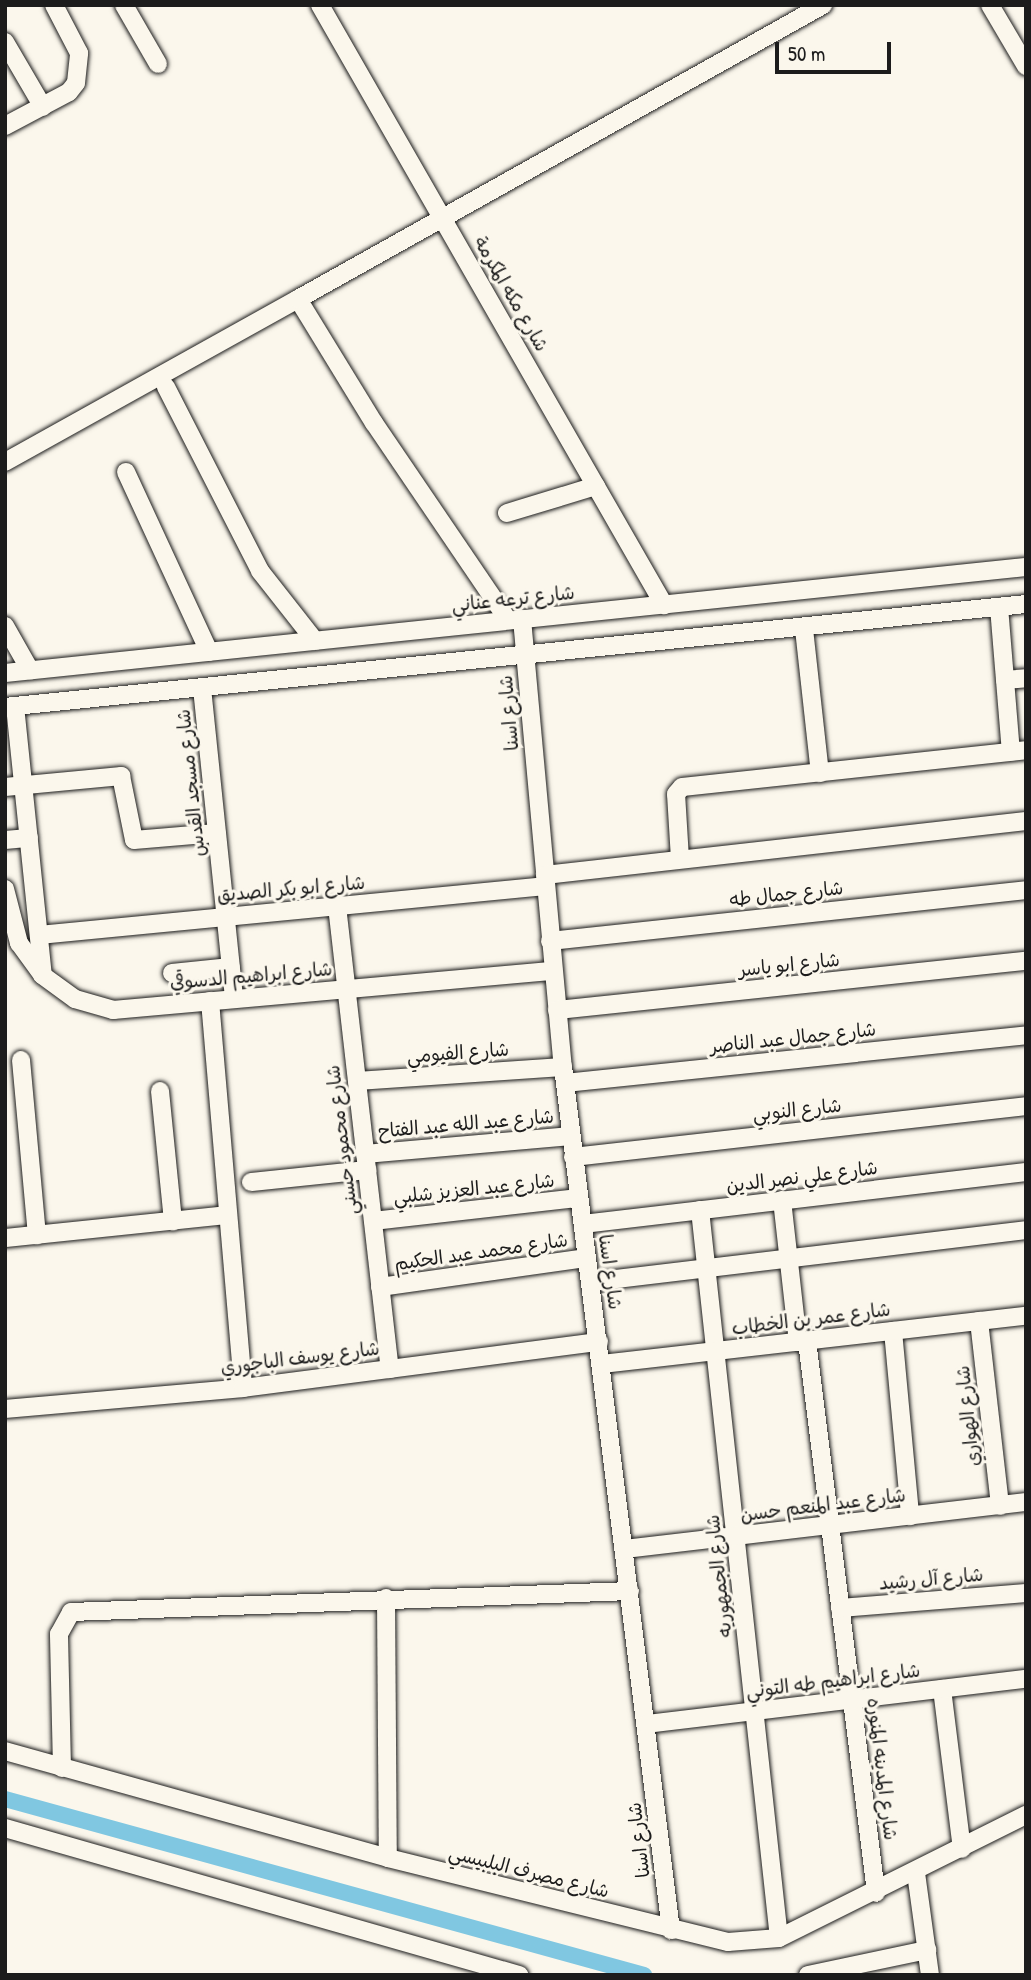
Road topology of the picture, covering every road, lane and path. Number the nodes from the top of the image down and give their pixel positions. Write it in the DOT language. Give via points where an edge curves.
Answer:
graph roads {
  1 [pos="54,5"];
  2 [pos="124,5"];
  3 [pos="320,5"];
  4 [pos="823,5"];
  5 [pos="990,5"];
  6 [pos="5,42"];
  7 [pos="158,64"];
  8 [pos="1026,66"];
  9 [pos="43,107"];
  10 [pos="5,126"];
  11 [pos="444,219"];
  12 [pos="298,299"];
  13 [pos="166,387"];
  14 [pos="5,462"];
  15 [pos="126,472"];
  16 [pos="596,486"];
  17 [pos="507,513"];
  18 [pos="1026,567"];
  19 [pos="1026,604"];
  20 [pos="664,605"];
  21 [pos="999,607"];
  22 [pos="515,620"];
  23 [pos="5,626"];
  24 [pos="804,629"];
  25 [pos="315,640"];
  26 [pos="209,652"];
  27 [pos="525,656"];
  28 [pos="30,670"];
  29 [pos="5,673"];
  30 [pos="1026,678"];
  31 [pos="1005,680"];
  32 [pos="202,688"];
  33 [pos="10,707"];
  34 [pos="1018,751"];
  35 [pos="820,773"];
  36 [pos="24,786"];
  37 [pos="5,787"];
  38 [pos="1026,821"];
  39 [pos="217,833"];
  40 [pos="29,838"];
  41 [pos="5,840"];
  42 [pos="680,859"];
  43 [pos="546,880"];
  44 [pos="1026,890"];
  45 [pos="6,900"];
  46 [pos="337,906"];
  47 [pos="226,915"];
  48 [pos="39,935"];
  49 [pos="550,941"];
  50 [pos="1026,961"];
  51 [pos="231,967"];
  52 [pos="553,971"];
  53 [pos="172,973"];
  54 [pos="43,976"];
  55 [pos="346,988"];
  56 [pos="234,998"];
  57 [pos="210,1001"];
  58 [pos="557,1010"];
  59 [pos="1026,1035"];
  60 [pos="21,1060"];
  61 [pos="564,1075"];
  62 [pos="357,1081"];
  63 [pos="160,1091"];
  64 [pos="1026,1106"];
  65 [pos="571,1136"];
  66 [pos="573,1157"];
  67 [pos="366,1162"];
  68 [pos="1026,1172"];
  69 [pos="251,1182"];
  70 [pos="579,1198"];
  71 [pos="782,1200"];
  72 [pos="700,1210"];
  73 [pos="227,1215"];
  74 [pos="173,1221"];
  75 [pos="373,1221"];
  76 [pos="583,1224"];
  77 [pos="1026,1230"];
  78 [pos="37,1235"];
  79 [pos="5,1238"];
  80 [pos="587,1258"];
  81 [pos="788,1258"];
  82 [pos="706,1268"];
  83 [pos="591,1282"];
  84 [pos="380,1287"];
  85 [pos="1026,1316"];
  86 [pos="979,1321"];
  87 [pos="893,1331"];
  88 [pos="802,1341"];
  89 [pos="599,1342"];
  90 [pos="715,1352"];
  91 [pos="602,1364"];
  92 [pos="390,1369"];
  93 [pos="243,1388"];
  94 [pos="5,1409"];
  95 [pos="1026,1503"];
  96 [pos="1000,1506"];
  97 [pos="910,1516"];
  98 [pos="830,1525"];
  99 [pos="736,1536"];
  100 [pos="625,1549"];
  101 [pos="630,1591"];
  102 [pos="1026,1592"];
  103 [pos="386,1598"];
  104 [pos="840,1608"];
  105 [pos="1026,1679"];
  106 [pos="942,1689"];
  107 [pos="852,1700"];
  108 [pos="755,1711"];
  109 [pos="646,1724"];
  110 [pos="5,1751"];
  111 [pos="62,1768"];
  112 [pos="1026,1815"];
  113 [pos="5,1828"];
  114 [pos="962,1849"];
  115 [pos="388,1858"];
  116 [pos="916,1873"];
  117 [pos="876,1894"];
  118 [pos="671,1930"];
  119 [pos="779,1938"];
  120 [pos="927,1950"];
  121 [pos="519,1975"];
  122 [pos="808,1975"];
  123 [pos="930,1975"];
  1 -- 9 [label="street" via="77,46 80,62 69,92"];
  2 -- 7 [label="street"];
  3 -- 11 [label="street, شارع مكه المكرمة"];
  4 -- 11 [label="street"];
  5 -- 8 [label="street"];
  6 -- 9 [label="street"];
  9 -- 10 [label="street"];
  11 -- 12 [label="street"];
  11 -- 16 [label="street, شارع مكه المكرمة"];
  12 -- 14 [label="street"];
  12 -- 22 [label="street" via="374,424"];
  13 -- 25 [label="street" via="260,571"];
  15 -- 26 [label="street"];
  16 -- 17 [label="street"];
  16 -- 20 [label="street, شارع مكه المكرمة"];
  18 -- 20 [label="street, شارع ترعه عناني"];
  19 -- 21 [label="street"];
  20 -- 22 [label="street, شارع ترعه عناني"];
  21 -- 24 [label="street"];
  21 -- 31 [label="street"];
  22 -- 25 [label="street, شارع ترعه عناني"];
  22 -- 27 [label="street, شارع اسنا"];
  23 -- 28 [label="street"];
  24 -- 27 [label="street"];
  24 -- 35 [label="street"];
  25 -- 26 [label="street, شارع ترعه عناني"];
  26 -- 28 [label="street, شارع ترعه عناني"];
  27 -- 32 [label="street"];
  27 -- 43 [label="street, شارع اسنا"];
  28 -- 29 [label="street, شارع ترعه عناني"];
  30 -- 31 [label="street"];
  31 -- 34 [label="street"];
  32 -- 33 [label="street"];
  32 -- 39 [label="street, شارع مسجد القدس"];
  33 -- 36 [label="street"];
  34 -- 35 [label="street"];
  35 -- 42 [label="street" via="682,787 676,794"];
  36 -- 37 [label="street"];
  36 -- 39 [label="street" via="121,776 136,841"];
  36 -- 40 [label="street"];
  38 -- 42 [label="street, شارع ابو بكر الصديق"];
  39 -- 47 [label="street, شارع مسجد القدس"];
  40 -- 41 [label="street"];
  40 -- 48 [label="street"];
  42 -- 43 [label="street, شارع ابو بكر الصديق"];
  43 -- 46 [label="street, شارع ابو بكر الصديق"];
  43 -- 49 [label="street, شارع اسنا"];
  44 -- 49 [label="street, شارع جمال طه"];
  45 -- 54 [label="street, شارع ابراهيم الدسوقي" via="19,943"];
  46 -- 47 [label="street, شارع ابو بكر الصديق"];
  46 -- 55 [label="street, شارع محمود حسني"];
  47 -- 48 [label="street, شارع ابو بكر الصديق"];
  47 -- 51 [label="street, شارع مسجد القدس"];
  48 -- 54 [label="street"];
  49 -- 52 [label="street, شارع اسنا"];
  50 -- 58 [label="street, شارع ابو ياسر"];
  51 -- 53 [label="street"];
  51 -- 56 [label="street, شارع مسجد القدس"];
  52 -- 55 [label="street, شارع ابراهيم الدسوقي"];
  52 -- 58 [label="street, شارع اسنا"];
  54 -- 57 [label="street, شارع ابراهيم الدسوقي" via="75,999 113,1010"];
  55 -- 56 [label="street, شارع ابراهيم الدسوقي"];
  55 -- 62 [label="street, شارع محمود حسني"];
  56 -- 57 [label="street, شارع ابراهيم الدسوقي"];
  57 -- 73 [label="street"];
  58 -- 61 [label="street, شارع اسنا"];
  59 -- 61 [label="street, شارع جمال عبد الناصر"];
  60 -- 78 [label="street"];
  61 -- 62 [label="street, شارع الفيومي"];
  61 -- 65 [label="street, شارع اسنا"];
  62 -- 67 [label="street, شارع محمود حسني"];
  63 -- 74 [label="street"];
  64 -- 66 [label="street, شارع النوبي"];
  65 -- 66 [label="street, شارع اسنا"];
  65 -- 67 [label="street, شارع عبد الله عبد الفتاح"];
  66 -- 70 [label="street, شارع اسنا"];
  67 -- 69 [label="street, شارع عبد الله عبد الفتاح"];
  67 -- 75 [label="street, شارع محمود حسني"];
  68 -- 71 [label="street, شارع علي نصر الدين"];
  70 -- 75 [label="street, شارع عبد العزيز شلبي"];
  70 -- 76 [label="street, شارع اسنا"];
  71 -- 72 [label="street, شارع علي نصر الدين"];
  71 -- 81 [label="street, شارع المدينه المنوره"];
  72 -- 76 [label="street, شارع علي نصر الدين"];
  72 -- 82 [label="street, شارع الجمهوريه"];
  73 -- 74 [label="street"];
  73 -- 93 [label="street"];
  74 -- 78 [label="street"];
  75 -- 84 [label="street, شارع محمود حسني"];
  76 -- 80 [label="street, شارع اسنا"];
  77 -- 81 [label="street"];
  78 -- 79 [label="street"];
  80 -- 83 [label="street, شارع اسنا"];
  80 -- 84 [label="street, شارع محمد عبد الحكيم"];
  81 -- 82 [label="street"];
  81 -- 88 [label="street, شارع المدينه المنوره"];
  82 -- 83 [label="street"];
  82 -- 90 [label="street, شارع الجمهوريه"];
  83 -- 89 [label="street, شارع اسنا"];
  84 -- 92 [label="street, شارع محمود حسني"];
  85 -- 86 [label="street, شارع عمر بن الخطاب"];
  86 -- 87 [label="street, شارع عمر بن الخطاب"];
  86 -- 96 [label="street, شارع الهواري"];
  87 -- 88 [label="street, شارع عمر بن الخطاب"];
  87 -- 97 [label="street"];
  88 -- 90 [label="street, شارع عمر بن الخطاب"];
  88 -- 98 [label="street, شارع المدينه المنوره"];
  89 -- 91 [label="street, شارع اسنا"];
  89 -- 92 [label="street, شارع يوسف الباجوري"];
  90 -- 91 [label="street, شارع عمر بن الخطاب"];
  90 -- 99 [label="street, شارع الجمهوريه"];
  91 -- 100 [label="street, شارع اسنا"];
  92 -- 93 [label="street, شارع يوسف الباجوري"];
  93 -- 94 [label="street, شارع يوسف الباجوري"];
  95 -- 96 [label="street, شارع عبد المنعم حسن"];
  96 -- 97 [label="street, شارع عبد المنعم حسن"];
  97 -- 98 [label="street, شارع عبد المنعم حسن"];
  98 -- 99 [label="street, شارع عبد المنعم حسن"];
  98 -- 104 [label="street, شارع المدينه المنوره"];
  99 -- 100 [label="street, شارع عبد المنعم حسن"];
  99 -- 108 [label="street, شارع الجمهوريه"];
  100 -- 101 [label="street, شارع اسنا"];
  101 -- 103 [label="street"];
  101 -- 109 [label="street, شارع اسنا"];
  102 -- 104 [label="street, شارع آل رشيد"];
  103 -- 111 [label="street" via="71,1612 59,1634"];
  103 -- 115 [label="street"];
  104 -- 107 [label="street, شارع المدينه المنوره"];
  105 -- 106 [label="street, شارع ابراهيم طه التوني"];
  106 -- 107 [label="street, شارع ابراهيم طه التوني"];
  106 -- 114 [label="street"];
  107 -- 108 [label="street, شارع ابراهيم طه التوني"];
  107 -- 117 [label="street, شارع المدينه المنوره"];
  108 -- 109 [label="street, شارع ابراهيم طه التوني"];
  108 -- 119 [label="street, شارع الجمهوريه"];
  109 -- 118 [label="street, شارع اسنا"];
  110 -- 111 [label="street, شارع مصرف البلبيسي"];
  111 -- 115 [label="street, شارع مصرف البلبيسي"];
  112 -- 114 [label="street, شارع مصرف البلبيسي"];
  113 -- 121 [label="street"];
  114 -- 116 [label="street, شارع مصرف البلبيسي"];
  115 -- 118 [label="street, شارع مصرف البلبيسي"];
  116 -- 117 [label="street, شارع مصرف البلبيسي"];
  116 -- 120 [label="street"];
  117 -- 119 [label="street, شارع مصرف البلبيسي"];
  118 -- 119 [label="street, شارع مصرف البلبيسي" via="728,1942"];
  120 -- 122 [label="street"];
  120 -- 123 [label="street"];
}
